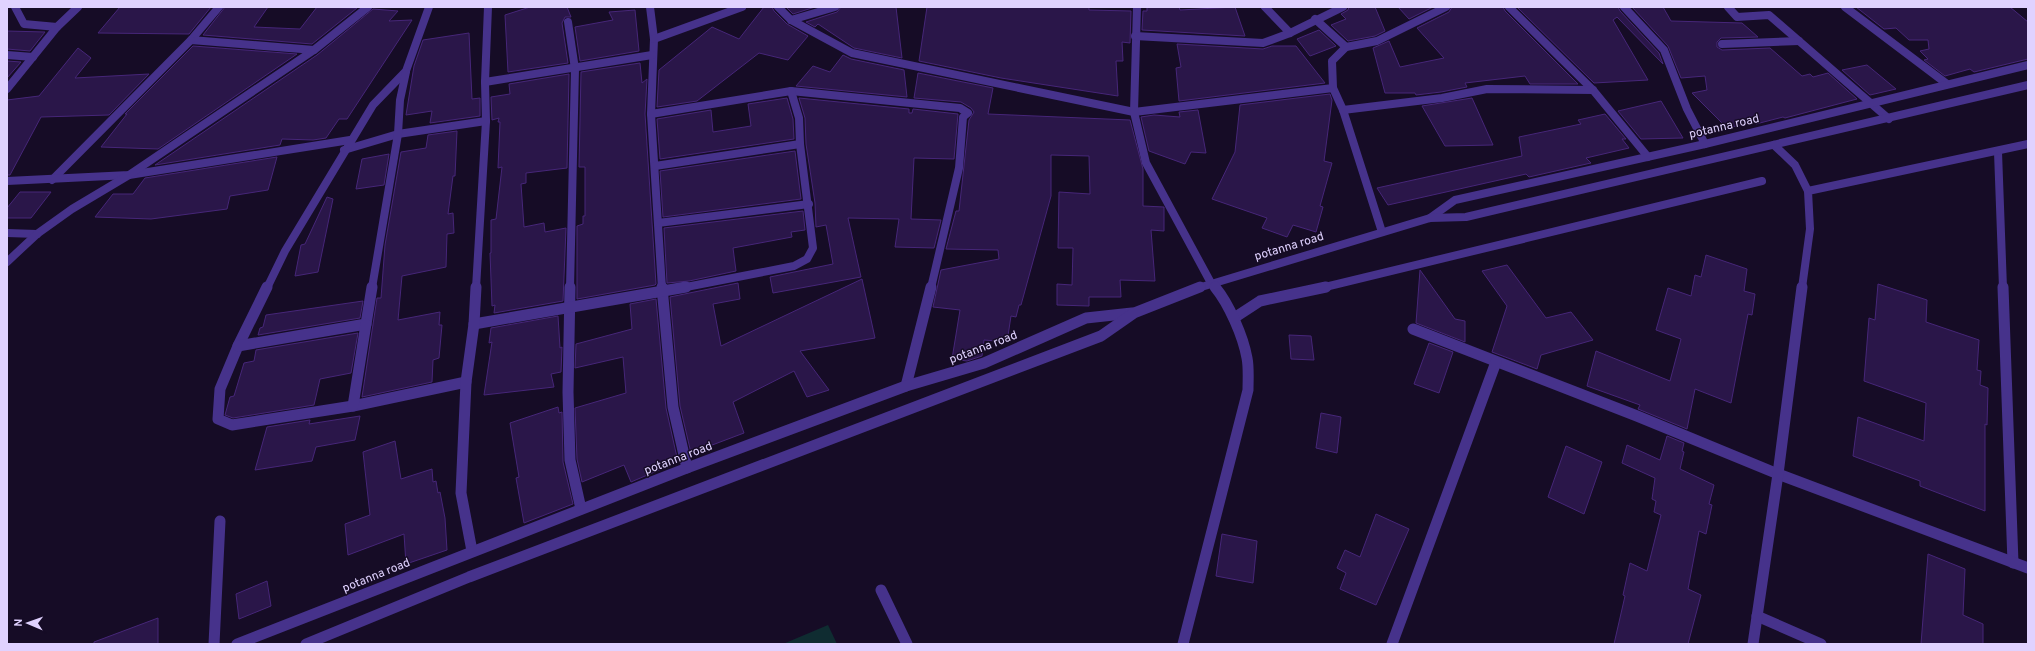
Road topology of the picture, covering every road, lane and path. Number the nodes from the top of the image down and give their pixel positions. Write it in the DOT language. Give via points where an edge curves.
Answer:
graph roads {
  1 [pos="15,7"];
  2 [pos="78,7"];
  3 [pos="220,7"];
  4 [pos="368,7"];
  5 [pos="429,7"];
  6 [pos="488,7"];
  7 [pos="650,7"];
  8 [pos="742,7"];
  9 [pos="778,7"];
  10 [pos="835,7"];
  11 [pos="1137,7"];
  12 [pos="1265,7"];
  13 [pos="1343,7"];
  14 [pos="1446,7"];
  15 [pos="1509,7"];
  16 [pos="1624,7"];
  17 [pos="1728,7"];
  18 [pos="1845,7"];
  19 [pos="1315,19"];
  20 [pos="791,20"];
  21 [pos="568,22"];
  22 [pos="57,27"];
  23 [pos="1290,33"];
  24 [pos="1135,36"];
  25 [pos="654,39"];
  26 [pos="191,40"];
  27 [pos="1798,41"];
  28 [pos="1722,44"];
  29 [pos="1346,47"];
  30 [pos="314,50"];
  31 [pos="652,54"];
  32 [pos="7,55"];
  33 [pos="33,57"];
  34 [pos="2028,66"];
  35 [pos="574,69"];
  36 [pos="406,70"];
  37 [pos="485,82"];
  38 [pos="1947,84"];
  39 [pos="2028,85"];
  40 [pos="1333,88"];
  41 [pos="7,90"];
  42 [pos="1593,90"];
  43 [pos="790,91"];
  44 [pos="1873,104"];
  45 [pos="1343,110"];
  46 [pos="1134,112"];
  47 [pos="651,114"];
  48 [pos="1889,119"];
  49 [pos="486,121"];
  50 [pos="398,134"];
  51 [pos="346,144"];
  52 [pos="800,144"];
  53 [pos="1705,144"];
  54 [pos="2028,144"];
  55 [pos="1774,145"];
  56 [pos="1998,152"];
  57 [pos="1648,157"];
  58 [pos="655,166"];
  59 [pos="129,175"];
  60 [pos="52,180"];
  61 [pos="7,181"];
  62 [pos="1762,181"];
  63 [pos="1808,191"];
  64 [pos="809,204"];
  65 [pos="1430,218"];
  66 [pos="658,224"];
  67 [pos="1382,232"];
  68 [pos="7,233"];
  69 [pos="37,234"];
  70 [pos="7,262"];
  71 [pos="1211,283"];
  72 [pos="662,292"];
  73 [pos="569,308"];
  74 [pos="1134,313"];
  75 [pos="1233,315"];
  76 [pos="366,324"];
  77 [pos="474,324"];
  78 [pos="1413,329"];
  79 [pos="238,346"];
  80 [pos="1496,362"];
  81 [pos="466,382"];
  82 [pos="906,386"];
  83 [pos="353,406"];
  84 [pos="687,468"];
  85 [pos="1778,474"];
  86 [pos="581,509"];
  87 [pos="220,522"];
  88 [pos="472,551"];
  89 [pos="2013,563"];
  90 [pos="2028,568"];
  91 [pos="881,590"];
  92 [pos="1757,616"];
  93 [pos="214,644"];
  94 [pos="237,644"];
  95 [pos="306,644"];
  96 [pos="907,644"];
  97 [pos="1182,644"];
  98 [pos="1392,644"];
  99 [pos="1753,644"];
  100 [pos="1821,644"];
  1 -- 22 [label="street" via="24,24"];
  2 -- 22 [label="street"];
  3 -- 26 [label="street"];
  4 -- 30 [label="street"];
  5 -- 36 [label="street"];
  6 -- 37 [label="street"];
  7 -- 25 [label="street"];
  8 -- 25 [label="street"];
  9 -- 20 [label="street"];
  10 -- 20 [label="street"];
  11 -- 24 [label="street"];
  12 -- 23 [label="street"];
  13 -- 19 [label="street"];
  14 -- 29 [label="street" via="1377,41"];
  15 -- 42 [label="street"];
  16 -- 53 [label="street" via="1664,50"];
  17 -- 27 [label="street" via="1737,17 1769,15"];
  18 -- 38 [label="street"];
  19 -- 23 [label="street"];
  19 -- 29 [label="street"];
  20 -- 46 [label="street" via="852,53"];
  21 -- 35 [label="street"];
  22 -- 33 [label="street"];
  23 -- 24 [label="street" via="1263,43"];
  24 -- 46 [label="street"];
  25 -- 31 [label="street"];
  26 -- 30 [label="street"];
  26 -- 60 [label="street"];
  27 -- 28 [label="street"];
  27 -- 44 [label="street"];
  29 -- 40 [label="street" via="1332,61"];
  30 -- 59 [label="street"];
  31 -- 35 [label="street"];
  31 -- 47 [label="street"];
  32 -- 33 [label="street"];
  33 -- 41 [label="street"];
  34 -- 38 [label="street, potanna road"];
  35 -- 37 [label="street"];
  35 -- 73 [label="street"];
  36 -- 50 [label="street" via="400,100"];
  36 -- 51 [label="street" via="373,105"];
  37 -- 49 [label="street"];
  38 -- 44 [label="street, potanna road"];
  39 -- 48 [label="street, potanna road"];
  40 -- 45 [label="street"];
  40 -- 46 [label="street"];
  42 -- 45 [label="street" via="1487,89 1442,98"];
  42 -- 57 [label="street"];
  43 -- 47 [label="street"];
  43 -- 52 [label="street" via="799,118"];
  43 -- 82 [label="street" via="960,108 968,113 963,117 956,182"];
  44 -- 48 [label="street"];
  44 -- 53 [label="street, potanna road"];
  45 -- 67 [label="street"];
  46 -- 71 [label="street" via="1146,163"];
  47 -- 58 [label="street"];
  48 -- 55 [label="street, potanna road"];
  49 -- 50 [label="street"];
  49 -- 77 [label="street"];
  50 -- 51 [label="street"];
  50 -- 76 [label="street"];
  51 -- 59 [label="street" via="322,145"];
  51 -- 79 [label="street" via="285,251"];
  52 -- 58 [label="street"];
  52 -- 64 [label="street"];
  53 -- 57 [label="street, potanna road"];
  54 -- 56 [label="street"];
  55 -- 63 [label="street" via="1797,166"];
  55 -- 65 [label="street, potanna road" via="1466,217"];
  56 -- 63 [label="street"];
  56 -- 89 [label="street"];
  57 -- 65 [label="street, potanna road" via="1455,200"];
  58 -- 66 [label="street"];
  59 -- 60 [label="street"];
  59 -- 69 [label="street" via="72,209"];
  60 -- 61 [label="street"];
  62 -- 75 [label="street" via="1332,286 1260,301"];
  63 -- 85 [label="street" via="1810,229"];
  64 -- 66 [label="street"];
  64 -- 72 [label="street" via="813,248 806,259 794,266"];
  65 -- 67 [label="street, potanna road"];
  66 -- 72 [label="street"];
  67 -- 71 [label="street, potanna road"];
  68 -- 69 [label="street"];
  69 -- 70 [label="street"];
  71 -- 74 [label="street, potanna road"];
  71 -- 75 [label="street" via="1225,299"];
  72 -- 73 [label="street"];
  72 -- 84 [label="street" via="673,407"];
  73 -- 77 [label="street"];
  73 -- 86 [label="street" via="570,460"];
  74 -- 82 [label="street, potanna road" via="1086,318 984,363"];
  74 -- 95 [label="street, potanna road" via="1101,336 469,577"];
  75 -- 97 [label="street" via="1248,358 1248,390"];
  76 -- 79 [label="street"];
  76 -- 83 [label="street"];
  77 -- 81 [label="street"];
  78 -- 80 [label="street"];
  79 -- 83 [label="street" via="220,389 218,419 232,425"];
  80 -- 85 [label="street"];
  80 -- 98 [label="street"];
  81 -- 83 [label="street"];
  81 -- 88 [label="street" via="461,493"];
  82 -- 84 [label="street, potanna road"];
  84 -- 86 [label="street, potanna road"];
  85 -- 89 [label="street"];
  85 -- 92 [label="street"];
  86 -- 88 [label="street, potanna road"];
  87 -- 93 [label="street"];
  88 -- 94 [label="street, potanna road"];
  89 -- 90 [label="street"];
  91 -- 96 [label="street"];
  92 -- 99 [label="street"];
  92 -- 100 [label="street"];
}
